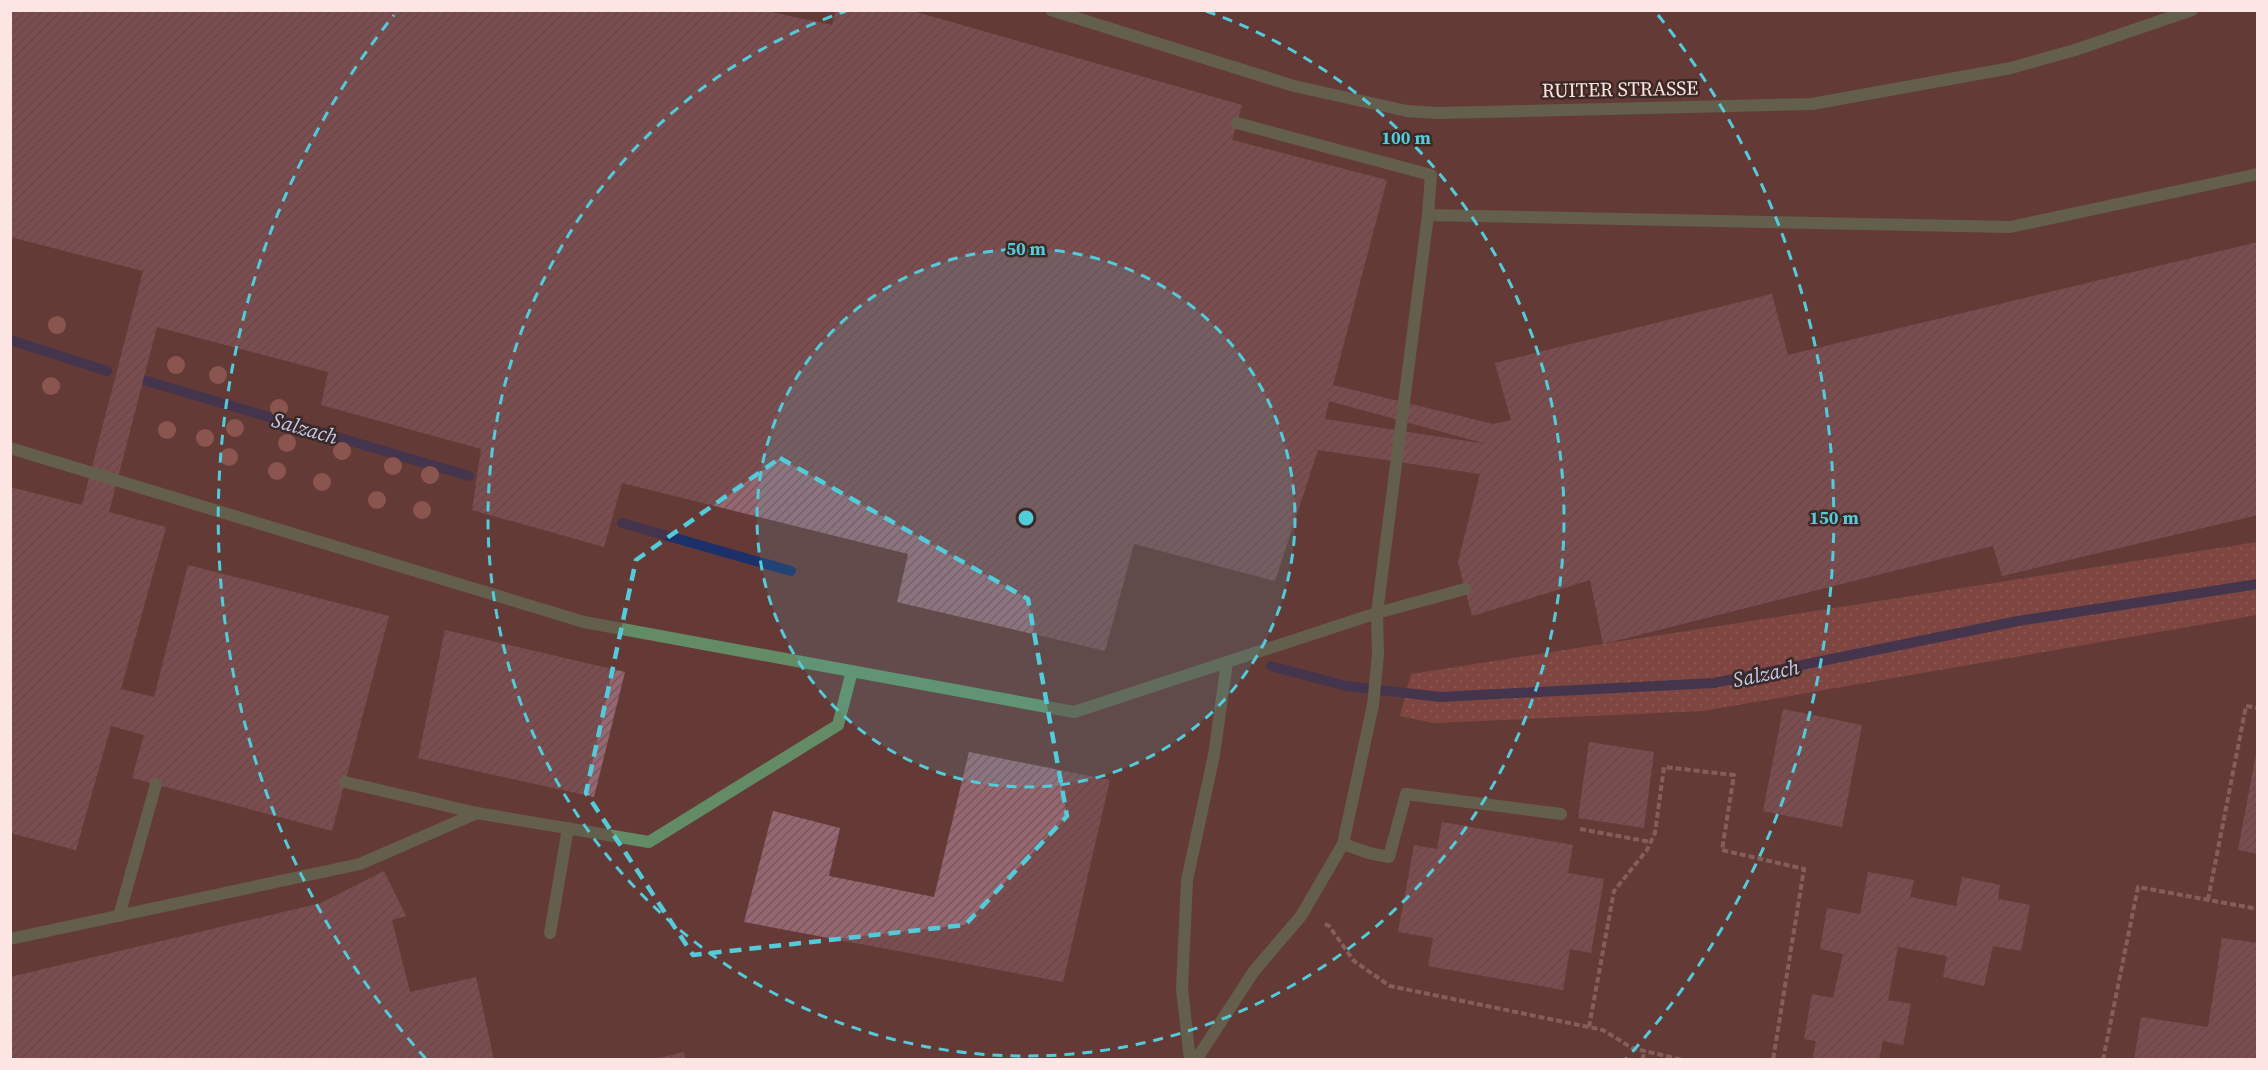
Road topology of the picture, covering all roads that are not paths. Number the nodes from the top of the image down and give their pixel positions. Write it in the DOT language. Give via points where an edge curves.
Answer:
graph roads {
  1 [pos="1050,10"];
  2 [pos="2192,10"];
  3 [pos="1237,123"];
  4 [pos="2258,174"];
  5 [pos="1428,215"];
  6 [pos="10,448"];
  7 [pos="1465,589"];
  8 [pos="1377,613"];
  9 [pos="1227,662"];
  10 [pos="852,671"];
  11 [pos="345,782"];
  12 [pos="156,784"];
  13 [pos="477,813"];
  14 [pos="1561,814"];
  15 [pos="568,828"];
  16 [pos="1343,844"];
  17 [pos="119,916"];
  18 [pos="550,933"];
  19 [pos="10,939"];
  20 [pos="1190,1059"];
  21 [pos="1196,1059"];
  1 -- 2 [label="street, RUITER STRASSE" via="1294,86 1407,111 1449,112 1812,104 2012,68"];
  3 -- 5 [label="street" via="1431,175"];
  4 -- 5 [label="street" via="2010,227"];
  5 -- 8 [label="street"];
  6 -- 10 [label="street" via="584,622"];
  7 -- 8 [label="street"];
  8 -- 9 [label="street"];
  8 -- 16 [label="street" via="1373,705"];
  9 -- 10 [label="street" via="1074,712"];
  9 -- 20 [label="street" via="1214,755 1187,880 1182,989"];
  10 -- 15 [label="street" via="838,725 649,842"];
  11 -- 13 [label="street"];
  12 -- 17 [label="street"];
  13 -- 15 [label="street"];
  13 -- 17 [label="street" via="360,864"];
  14 -- 16 [label="street" via="1406,794 1389,857"];
  15 -- 18 [label="street"];
  16 -- 21 [label="street" via="1301,916 1254,971"];
  17 -- 19 [label="street"];
}
